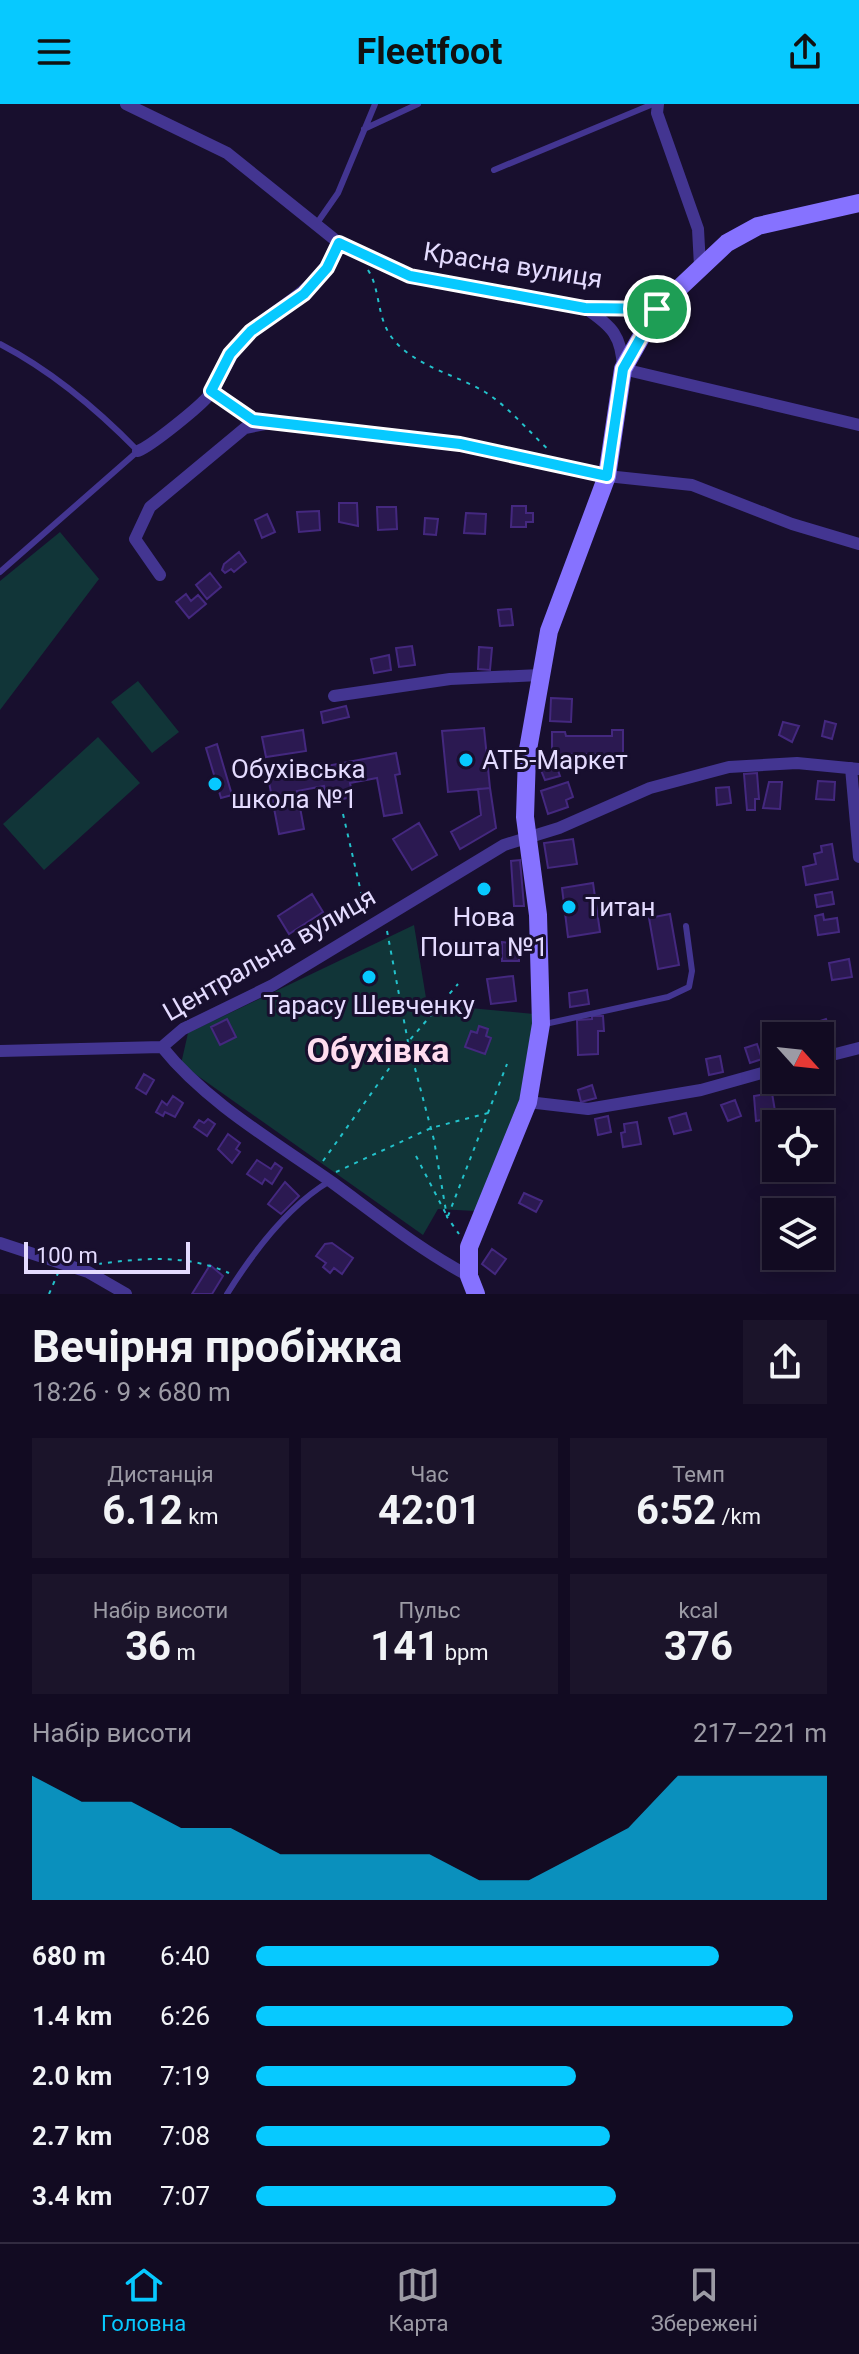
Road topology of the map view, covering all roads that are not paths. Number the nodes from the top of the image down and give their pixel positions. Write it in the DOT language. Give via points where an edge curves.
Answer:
graph roads {
  1 [pos="126,104"];
  2 [pos="375,104"];
  3 [pos="418,104"];
  4 [pos="655,104"];
  5 [pos="364,129"];
  6 [pos="494,170"];
  7 [pos="859,203"];
  8 [pos="315,226"];
  9 [pos="339,243"];
  10 [pos="700,266"];
  11 [pos="585,308"];
  12 [pos="657,309"];
  13 [pos="0,344"];
  14 [pos="623,369"];
  15 [pos="211,391"];
  16 [pos="270,423"];
  17 [pos="859,425"];
  18 [pos="138,451"];
  19 [pos="607,476"];
  20 [pos="859,544"];
  21 [pos="0,572"];
  22 [pos="160,575"];
  23 [pos="540,675"];
  24 [pos="334,696"];
  25 [pos="855,769"];
  26 [pos="529,838"];
  27 [pos="859,857"];
  28 [pos="686,926"];
  29 [pos="541,1024"];
  30 [pos="162,1047"];
  31 [pos="859,1048"];
  32 [pos="0,1051"];
  33 [pos="834,1054"];
  34 [pos="762,1073"];
  35 [pos="528,1102"];
  36 [pos="324,1177"];
  37 [pos="0,1243"];
  38 [pos="472,1285"];
  39 [pos="126,1294"];
  40 [pos="227,1294"];
  1 -- 8 [label="street, Красна вулиця" via="227,153"];
  2 -- 5 [label="lane"];
  3 -- 5 [label="lane"];
  4 -- 6 [label="lane"];
  4 -- 10 [label="street" via="698,229"];
  5 -- 8 [label="lane" via="338,193"];
  7 -- 10 [label="street" via="758,226"];
  8 -- 9 [label="street, Красна вулиця"];
  9 -- 11 [label="street, Красна вулиця" via="410,276"];
  9 -- 15 [label="street" via="327,268 304,294 251,331 230,354"];
  10 -- 12 [label="street"];
  11 -- 12 [label="street, Красна вулиця"];
  11 -- 14 [label="street" via="612,326 622,345"];
  12 -- 14 [label="street, Центральна вулиця"];
  13 -- 18 [label="lane" via="62,383"];
  14 -- 17 [label="street"];
  14 -- 19 [label="street, Центральна вулиця"];
  15 -- 16 [label="lane" via="239,414"];
  15 -- 18 [label="street"];
  16 -- 19 [label="street" via="460,444"];
  16 -- 22 [label="street" via="245,428 150,507 135,539"];
  18 -- 21 [label="lane"];
  19 -- 20 [label="street" via="700,487"];
  19 -- 23 [label="street, Центральна вулиця" via="549,631"];
  23 -- 24 [label="street" via="450,679"];
  23 -- 26 [label="street, Центральна вулиця" via="525,784"];
  25 -- 26 [label="street" via="753,763 693,774"];
  25 -- 27 [label="street"];
  26 -- 29 [label="street, Центральна вулиця" via="538,915"];
  26 -- 30 [label="street, Центральна вулиця" via="504,845 273,985 183,1029"];
  28 -- 29 [label="lane" via="689,987 668,997"];
  29 -- 35 [label="street, Центральна вулиця"];
  30 -- 32 [label="street"];
  30 -- 36 [label="street, Центральна вулиця" via="182,1072"];
  31 -- 33 [label="street"];
  34 -- 35 [label="street" via="701,1090 588,1109"];
  35 -- 38 [label="street, Центральна вулиця" via="469,1247"];
  36 -- 38 [label="street, Центральна вулиця"];
  36 -- 40 [label="lane"];
  37 -- 39 [label="street" via="68,1265"];
}
